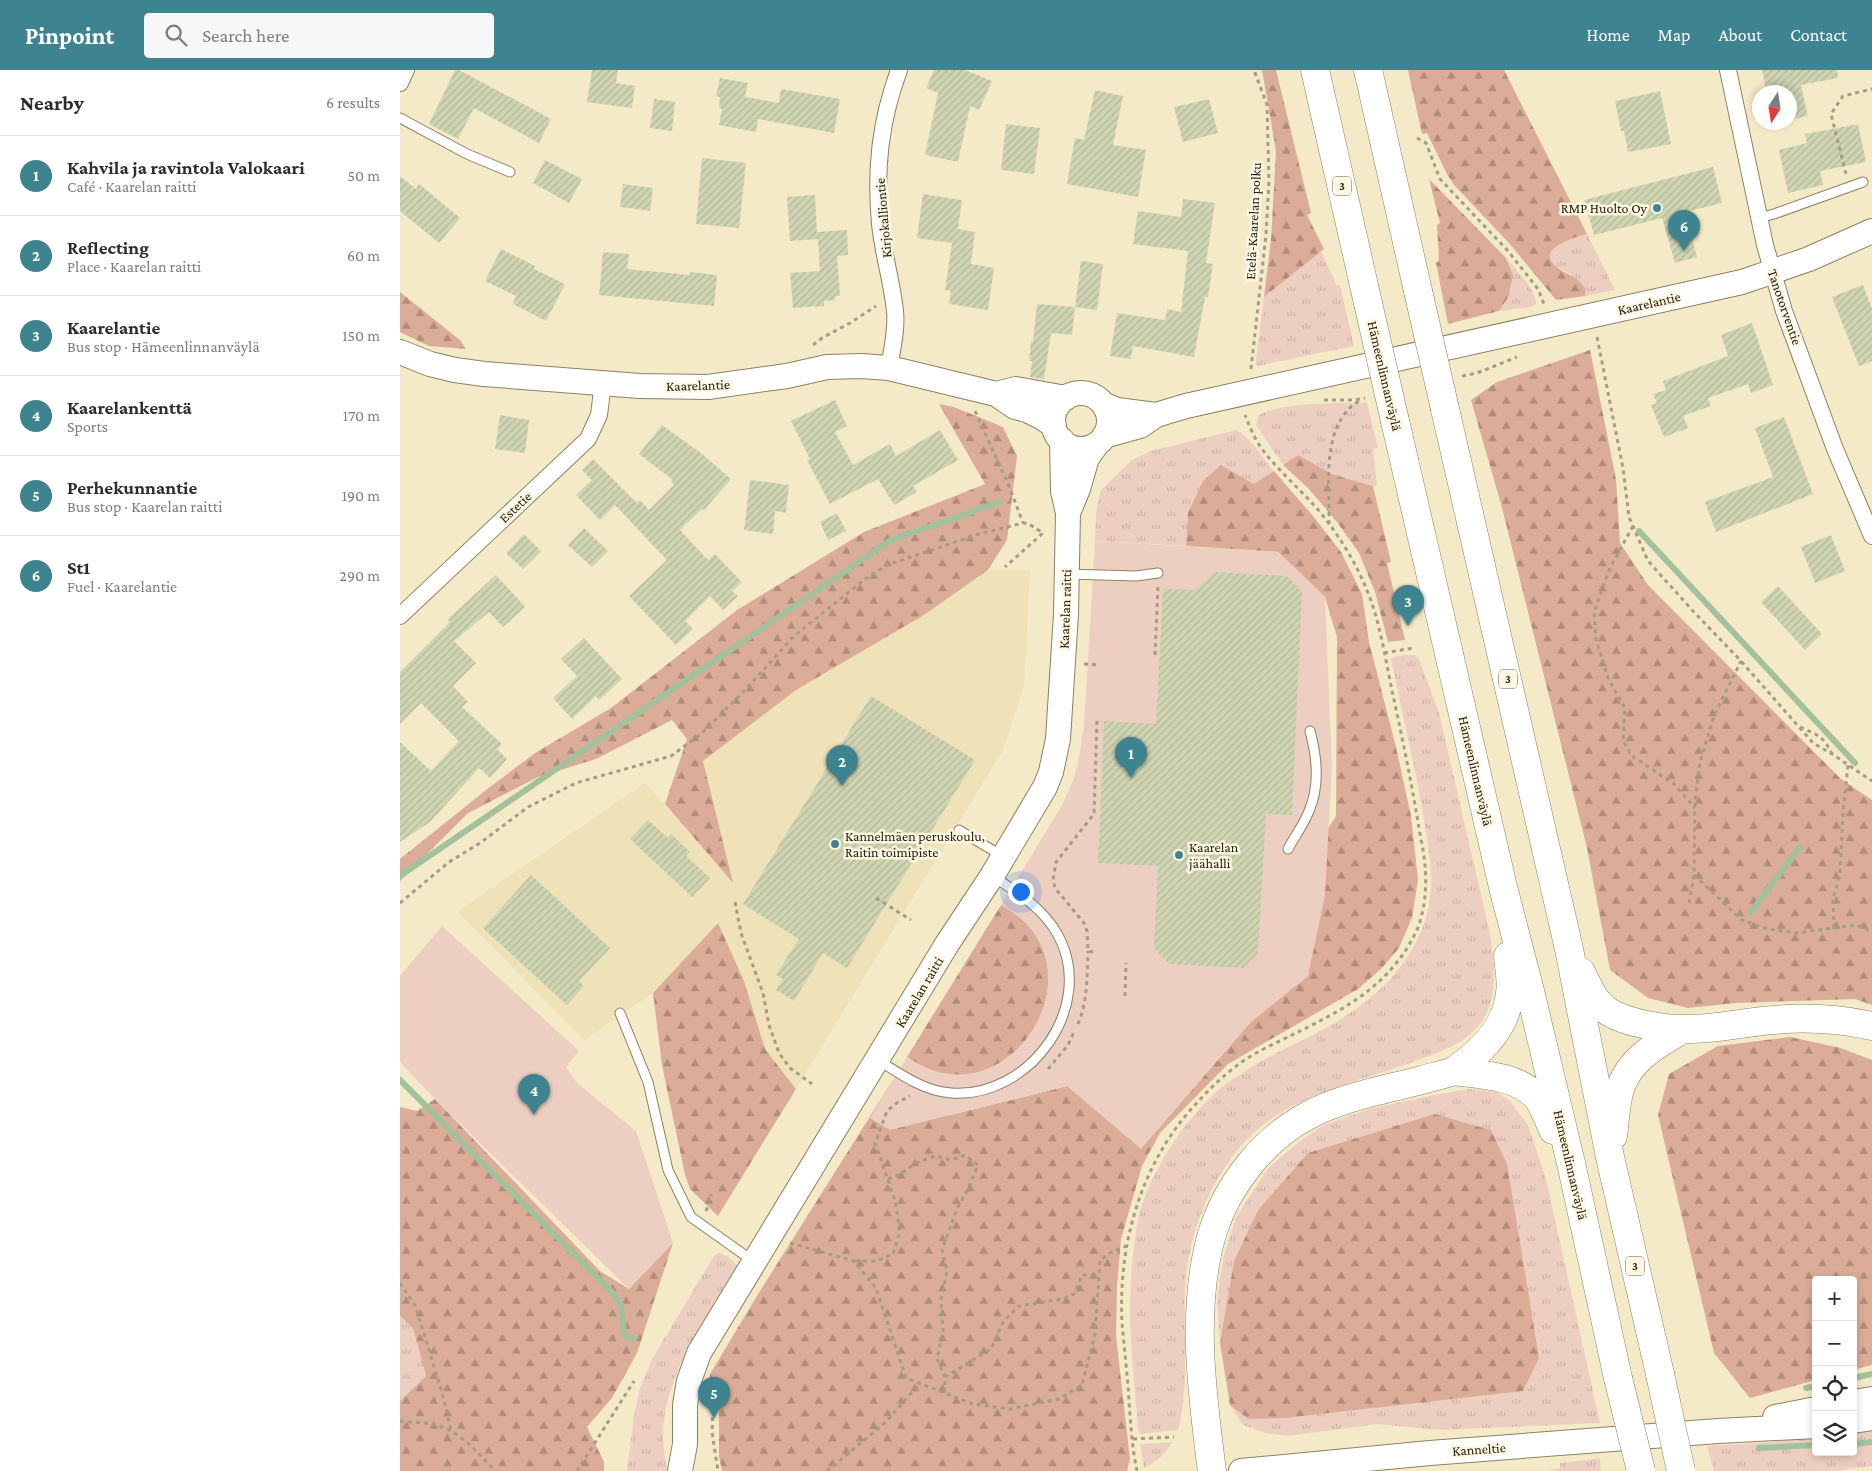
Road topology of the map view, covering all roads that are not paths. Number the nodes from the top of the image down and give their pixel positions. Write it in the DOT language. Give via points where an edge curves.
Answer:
graph roads {
  1 [pos="899,70"];
  2 [pos="1315,70"];
  3 [pos="1368,70"];
  4 [pos="1728,70"];
  5 [pos="400,118"];
  6 [pos="510,172"];
  7 [pos="1863,182"];
  8 [pos="1759,218"];
  9 [pos="1872,231"];
  10 [pos="1772,272"];
  11 [pos="400,352"];
  12 [pos="889,368"];
  13 [pos="603,383"];
  14 [pos="996,394"];
  15 [pos="1066,398"];
  16 [pos="1104,405"];
  17 [pos="1156,414"];
  18 [pos="1058,433"];
  19 [pos="1101,440"];
  20 [pos="1068,513"];
  21 [pos="1872,536"];
  22 [pos="1158,573"];
  23 [pos="1066,574"];
  24 [pos="400,616"];
  25 [pos="1310,731"];
  26 [pos="959,830"];
  27 [pos="1288,849"];
  28 [pos="998,867"];
  29 [pos="1503,887"];
  30 [pos="1569,949"];
  31 [pos="620,1013"];
  32 [pos="1872,1026"];
  33 [pos="1682,1029"];
  34 [pos="878,1060"];
  35 [pos="1453,1072"];
  36 [pos="1610,1157"];
  37 [pos="1572,1163"];
  38 [pos="753,1261"];
  39 [pos="1872,1399"];
  40 [pos="1857,1401"];
  41 [pos="1812,1410"];
  42 [pos="1872,1418"];
  43 [pos="1857,1420"];
  44 [pos="1812,1426"];
  45 [pos="1718,1431"];
  46 [pos="685,1444"];
  47 [pos="680,1471"];
  48 [pos="697,1471"];
  49 [pos="1212,1471"];
  50 [pos="1241,1471"];
  51 [pos="1641,1471"];
  52 [pos="1681,1471"];
  1 -- 12 [label="street, Kirjokalliontie" via="883,125 878,169 881,226 896,329"];
  2 -- 29 [label="highway, Hämeenlinnanväylä / 3, bridge"];
  3 -- 30 [label="highway, 3, bridge"];
  4 -- 8 [label="street, Tanotorventie"];
  5 -- 6 [label="lane" via="467,154"];
  7 -- 8 [label="lane"];
  8 -- 10 [label="street, Tanotorventie"];
  9 -- 10 [label="main road, Kaarelantie"];
  10 -- 17 [label="main road, Kaarelantie" via="1732,284"];
  10 -- 21 [label="street, Tanotorventie" via="1835,449"];
  11 -- 13 [label="main road, Kaarelantie" via="454,370"];
  12 -- 13 [label="main road, Kaarelantie" via="827,367 708,387"];
  12 -- 14 [label="main road, Kaarelantie"];
  13 -- 24 [label="street, Estetie" via="599,415 588,439"];
  14 -- 15 [label="main road, Kaarelantie" via="1016,389"];
  14 -- 18 [label="main road, Kaarelantie" via="1015,407 1035,414"];
  15 -- 16 [label="main road" via="1087,394"];
  15 -- 18 [label="main road" via="1056,410"];
  16 -- 17 [label="main road, Kaarelantie" via="1117,410"];
  16 -- 19 [label="main road" via="1109,421"];
  17 -- 19 [label="main road, Kaarelantie" via="1140,426"];
  18 -- 19 [label="main road" via="1076,448 1087,448"];
  18 -- 20 [label="main road, Kaarelan raitti"];
  19 -- 20 [label="main road, Kaarelan raitti" via="1086,458"];
  20 -- 23 [label="main road, Kaarelan raitti"];
  22 -- 23 [label="lane" via="1136,576"];
  23 -- 28 [label="main road, Kaarelan raitti" via="1055,755 1046,787"];
  25 -- 27 [label="lane" via="1314,747 1315,794"];
  26 -- 28 [label="lane"];
  28 -- 34 [label="main road, Kaarelan raitti" via="947,944"];
  28 -- 34 [label="lane" via="1049,921 1064,950 1068,992 1062,1021 1054,1037 1042,1053 1014,1076 1000,1084 966,1093 928,1087"];
  29 -- 35 [label="highway" via="1511,992 1507,1010 1497,1032 1483,1049"];
  29 -- 37 [label="highway, Hämeenlinnanväylä / 3"];
  30 -- 33 [label="highway" via="1595,999 1609,1012 1641,1023"];
  30 -- 36 [label="highway, 3"];
  31 -- 38 [label="lane" via="648,1082 668,1170 691,1217"];
  32 -- 33 [label="highway" via="1815,1019"];
  33 -- 36 [label="highway" via="1633,1064 1620,1087"];
  34 -- 38 [label="main road, Kaarelan raitti"];
  35 -- 37 [label="highway" via="1515,1082 1535,1096"];
  35 -- 49 [label="highway" via="1344,1100 1308,1115 1266,1147 1237,1183 1214,1230 1202,1282 1202,1359"];
  36 -- 52 [label="highway, 3, bridge"];
  37 -- 51 [label="highway, Hämeenlinnanväylä / 3, bridge"];
  38 -- 46 [label="main road, Kaarelan raitti" via="699,1352 685,1405"];
  39 -- 40 [label="main road"];
  41 -- 45 [label="main road, Kanneltie"];
  42 -- 43 [label="main road"];
  44 -- 45 [label="main road, Kanneltie"];
  45 -- 50 [label="main road, Kanneltie" via="1430,1452"];
  46 -- 47 [label="main road, Kaarelan raitti"];
  46 -- 48 [label="main road, Kaarelan raitti"];
}
